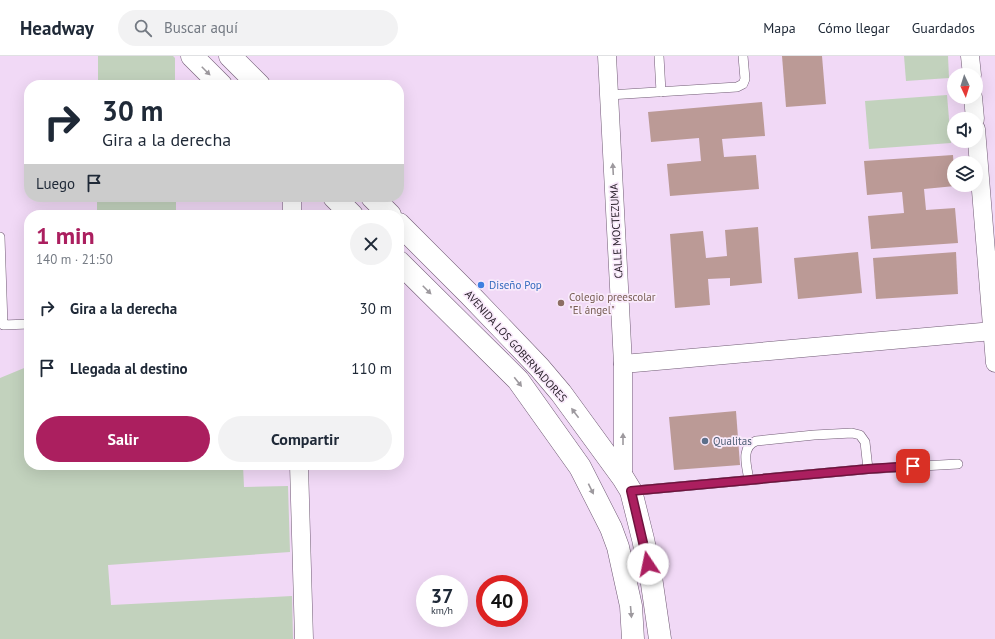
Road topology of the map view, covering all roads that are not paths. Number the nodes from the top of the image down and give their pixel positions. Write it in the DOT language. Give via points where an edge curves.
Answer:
graph roads {
  1 [pos="192,56"];
  2 [pos="230,56"];
  3 [pos="606,56"];
  4 [pos="659,56"];
  5 [pos="743,56"];
  6 [pos="970,56"];
  7 [pos="971,68"];
  8 [pos="216,80"];
  9 [pos="254,80"];
  10 [pos="661,92"];
  11 [pos="609,95"];
  12 [pos="978,148"];
  13 [pos="339,202"];
  14 [pos="377,202"];
  15 [pos="347,210"];
  16 [pos="385,210"];
  17 [pos="404,229"];
  18 [pos="0,237"];
  19 [pos="404,267"];
  20 [pos="24,324"];
  21 [pos="992,331"];
  22 [pos="995,363"];
  23 [pos="623,364"];
  24 [pos="958,464"];
  25 [pos="868,469"];
  26 [pos="299,470"];
  27 [pos="748,480"];
  28 [pos="627,484"];
  29 [pos="304,639"];
  30 [pos="633,639"];
  31 [pos="660,639"];
  1 -- 8 [label="street, one-way"];
  2 -- 9 [label="street"];
  3 -- 11 [label="street, CALLE MOCTEZUMA"];
  4 -- 10 [label="lane"];
  5 -- 10 [label="lane" via="745,79 743,84 737,87"];
  6 -- 7 [label="street"];
  10 -- 11 [label="lane"];
  23 -- 11 [label="street, CALLE MOCTEZUMA, one-way"];
  12 -- 21 [label="street"];
  13 -- 15 [label="street"];
  14 -- 16 [label="street"];
  28 -- 17 [label="street, AVENIDA LOS GOBERNADORES, one-way" via="539,367"];
  18 -- 20 [label="lane" via="3,325"];
  19 -- 30 [label="street, AVENIDA LOS GOBERNADORES, one-way" via="518,380 580,467 618,547 630,606"];
  21 -- 22 [label="street"];
  21 -- 23 [label="street"];
  28 -- 23 [label="street, CALLE MOCTEZUMA, one-way"];
  24 -- 25 [label="lane"];
  25 -- 27 [label="lane"];
  25 -- 27 [label="lane" via="865,442 860,435 814,435 751,442 746,456"];
  26 -- 29 [label="street"];
  27 -- 28 [label="lane"];
  28 -- 31 [label="street, AVENIDA LOS GOBERNADORES" via="643,539"];
}
